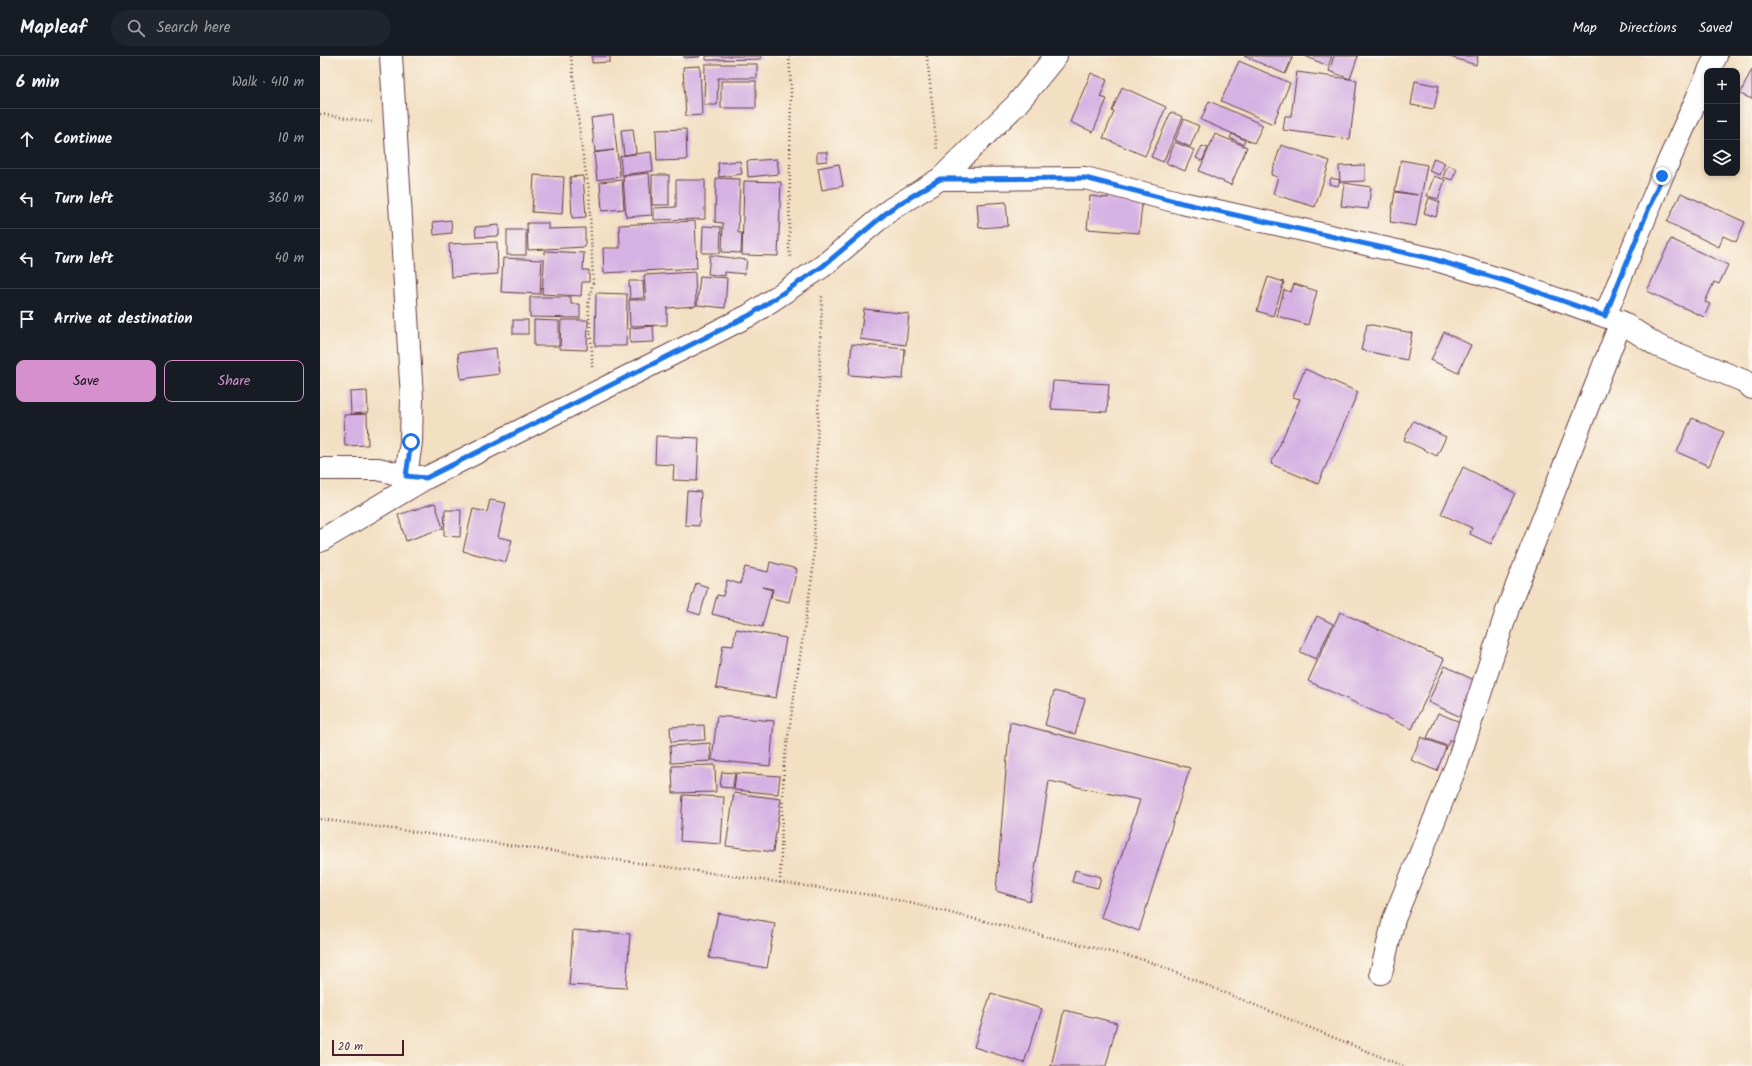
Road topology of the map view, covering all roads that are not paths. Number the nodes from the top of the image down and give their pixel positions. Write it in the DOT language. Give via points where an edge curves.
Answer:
graph roads {
  1 [pos="391,56"];
  2 [pos="1056,56"];
  3 [pos="1716,56"];
  4 [pos="1710,68"];
  5 [pos="1704,83"];
  6 [pos="940,179"];
  7 [pos="1613,319"];
  8 [pos="1752,388"];
  9 [pos="320,469"];
  10 [pos="416,477"];
  11 [pos="320,541"];
  12 [pos="1381,973"];
  1 -- 10 [label="street" via="412,398 411,442"];
  2 -- 6 [label="street" via="1016,104"];
  3 -- 4 [label="street"];
  5 -- 7 [label="street" via="1662,176"];
  6 -- 7 [label="street" via="1085,178 1182,203 1433,259 1515,284"];
  6 -- 10 [label="street" via="891,209 823,266 750,315 592,395"];
  7 -- 8 [label="street" via="1658,346 1744,381"];
  7 -- 12 [label="street" via="1508,608 1457,764 1394,919"];
  9 -- 10 [label="street" via="378,469"];
  10 -- 11 [label="street"];
}
